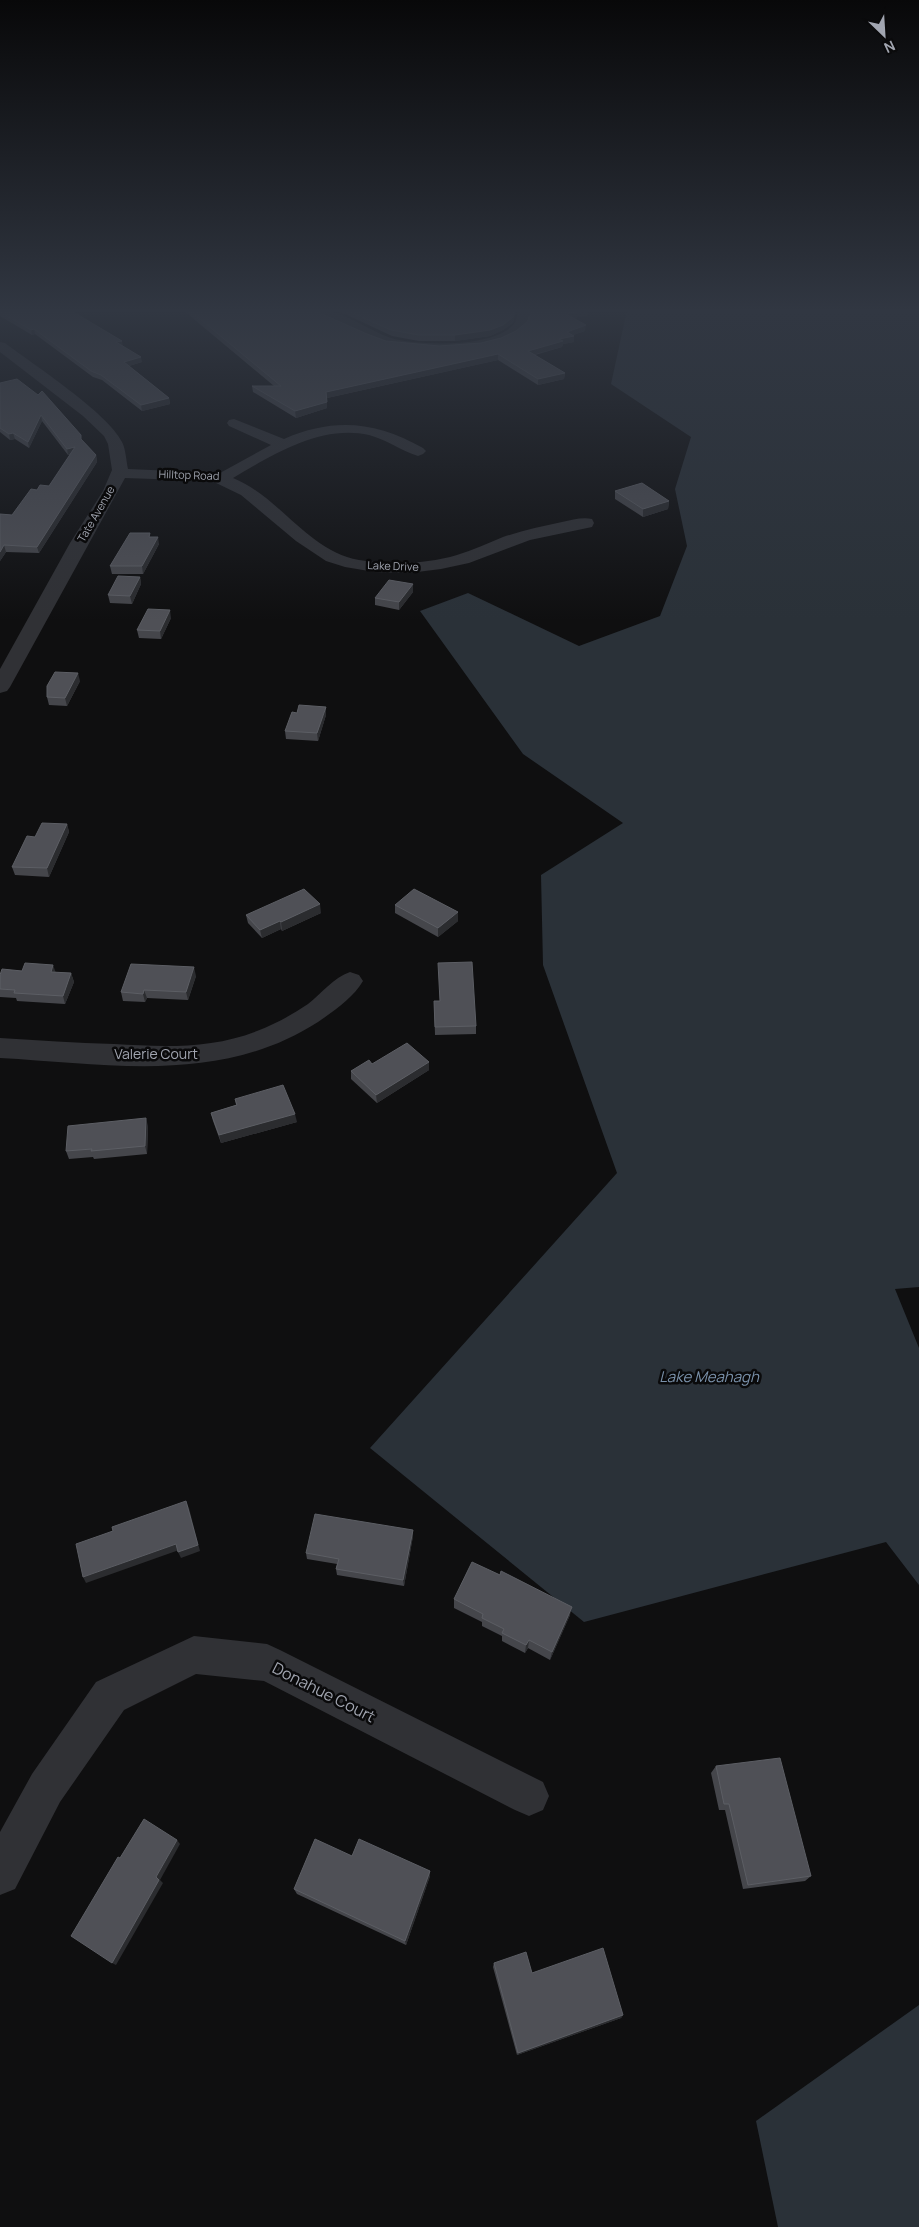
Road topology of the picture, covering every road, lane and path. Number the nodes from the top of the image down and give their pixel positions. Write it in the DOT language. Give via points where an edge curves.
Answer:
graph roads {
  1 [pos="89,414"];
  2 [pos="234,423"];
  3 [pos="282,444"];
  4 [pos="418,451"];
  5 [pos="118,473"];
  6 [pos="222,478"];
  7 [pos="586,523"];
  8 [pos="0,687"];
  9 [pos="350,981"];
  10 [pos="0,1048"];
  11 [pos="529,1796"];
  12 [pos="0,1874"];
  1 -- 5 [label="street, Tate Avenue" via="116,444"];
  2 -- 3 [label="street"];
  3 -- 4 [label="street, Hilltop Road" via="321,432 354,429 389,436"];
  3 -- 6 [label="street, Hilltop Road"];
  5 -- 6 [label="street, Hilltop Road"];
  5 -- 8 [label="street, Tate Avenue" via="111,491 79,542"];
  6 -- 7 [label="street, Lake Drive" via="334,558 378,567 414,567 456,561 514,539"];
  9 -- 10 [label="street, Valerie Court" via="334,998 285,1031 255,1044 227,1051 164,1056"];
  11 -- 12 [label="street, Donahue Court" via="267,1663 194,1655 110,1696 46,1788"];
}
